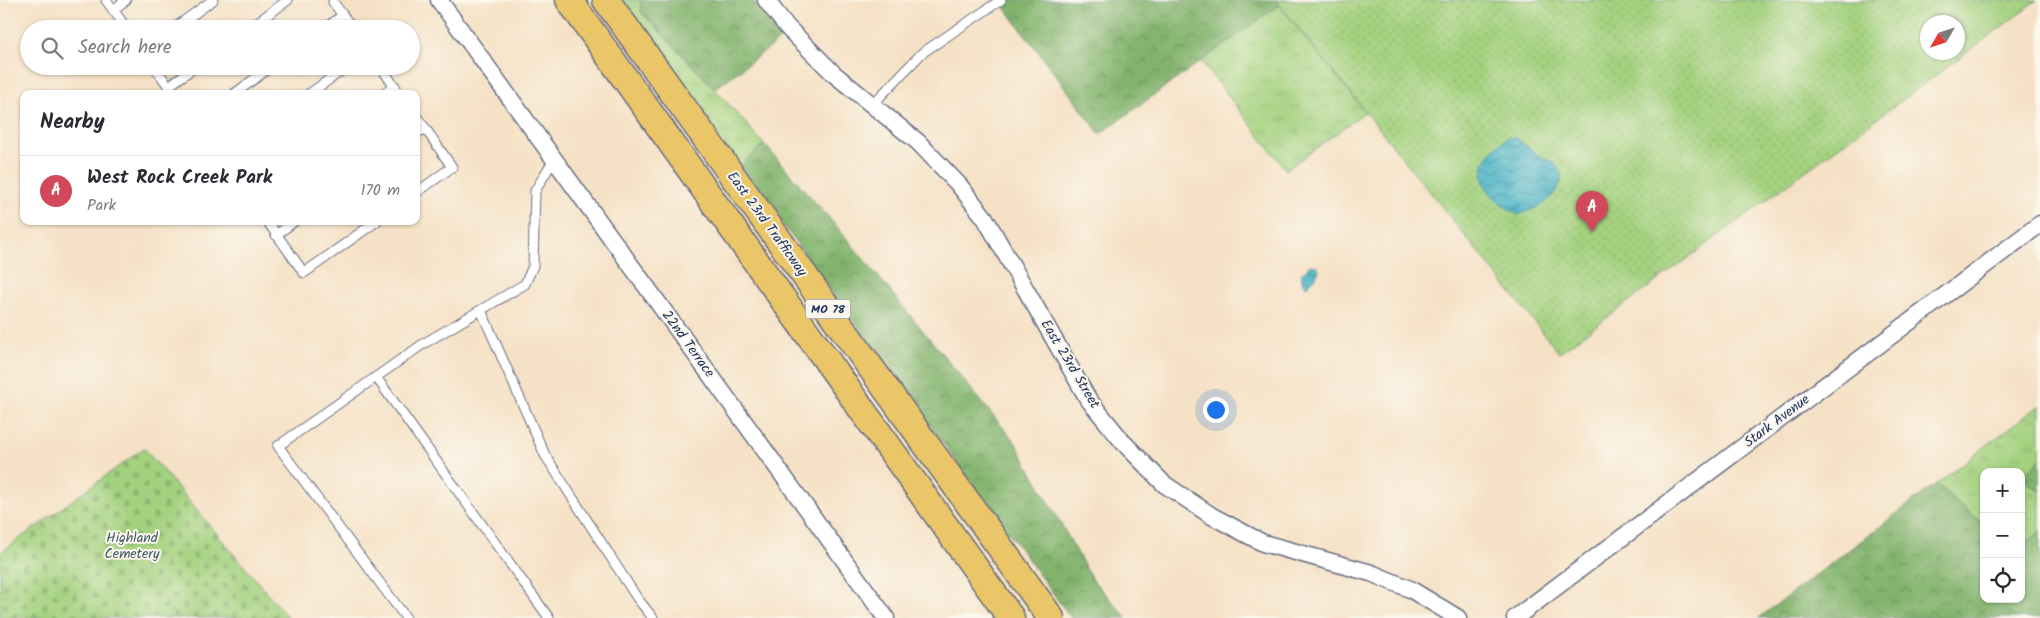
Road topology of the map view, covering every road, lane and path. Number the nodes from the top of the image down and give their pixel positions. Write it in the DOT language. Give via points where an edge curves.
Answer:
graph roads {
  1 [pos="106,0"];
  2 [pos="126,0"];
  3 [pos="213,0"];
  4 [pos="288,0"];
  5 [pos="439,0"];
  6 [pos="570,0"];
  7 [pos="606,0"];
  8 [pos="766,0"];
  9 [pos="1000,0"];
  10 [pos="334,1"];
  11 [pos="113,10"];
  12 [pos="343,15"];
  13 [pos="120,20"];
  14 [pos="185,20"];
  15 [pos="260,20"];
  16 [pos="336,20"];
  17 [pos="347,20"];
  18 [pos="160,75"];
  19 [pos="187,75"];
  20 [pos="260,75"];
  21 [pos="335,75"];
  22 [pos="386,75"];
  23 [pos="171,90"];
  24 [pos="239,90"];
  25 [pos="315,90"];
  26 [pos="397,90"];
  27 [pos="872,105"];
  28 [pos="420,121"];
  29 [pos="425,128"];
  30 [pos="420,131"];
  31 [pos="554,159"];
  32 [pos="420,190"];
  33 [pos="2040,224"];
  34 [pos="270,225"];
  35 [pos="290,225"];
  36 [pos="371,225"];
  37 [pos="276,235"];
  38 [pos="481,310"];
  39 [pos="376,377"];
  40 [pos="406,618"];
  41 [pos="549,618"];
  42 [pos="653,618"];
  43 [pos="886,618"];
  44 [pos="1010,618"];
  45 [pos="1051,618"];
  46 [pos="1458,618"];
  47 [pos="1515,618"];
  1 -- 11 [label="lane"];
  2 -- 11 [label="lane"];
  3 -- 14 [label="lane"];
  4 -- 15 [label="lane"];
  5 -- 31 [label="street, 22nd Terrace"];
  6 -- 44 [label="main road, MO 78"];
  7 -- 45 [label="main road, East 23rd Trafficway / MO 78"];
  8 -- 27 [label="street, East 23rd Street" via="787,27 827,67"];
  9 -- 27 [label="lane" via="922,53"];
  10 -- 12 [label="lane"];
  11 -- 13 [label="lane"];
  12 -- 16 [label="lane"];
  12 -- 17 [label="lane"];
  18 -- 23 [label="lane"];
  19 -- 23 [label="lane"];
  20 -- 24 [label="lane"];
  21 -- 25 [label="lane"];
  22 -- 26 [label="lane"];
  27 -- 46 [label="street, East 23rd Street" via="918,142 985,218 1088,400 1164,484 1212,516 1263,543 1371,573 1410,589"];
  28 -- 29 [label="lane"];
  29 -- 30 [label="lane"];
  29 -- 32 [label="lane" via="452,168"];
  31 -- 38 [label="lane" via="535,191 532,266 525,284"];
  31 -- 43 [label="street, 22nd Terrace"];
  33 -- 47 [label="street, Stark Avenue"];
  34 -- 37 [label="lane"];
  35 -- 37 [label="lane"];
  36 -- 37 [label="lane" via="304,274"];
  38 -- 39 [label="lane" via="423,344"];
  38 -- 42 [label="lane" via="545,454"];
  39 -- 40 [label="lane" via="278,446"];
  39 -- 41 [label="lane"];
}
